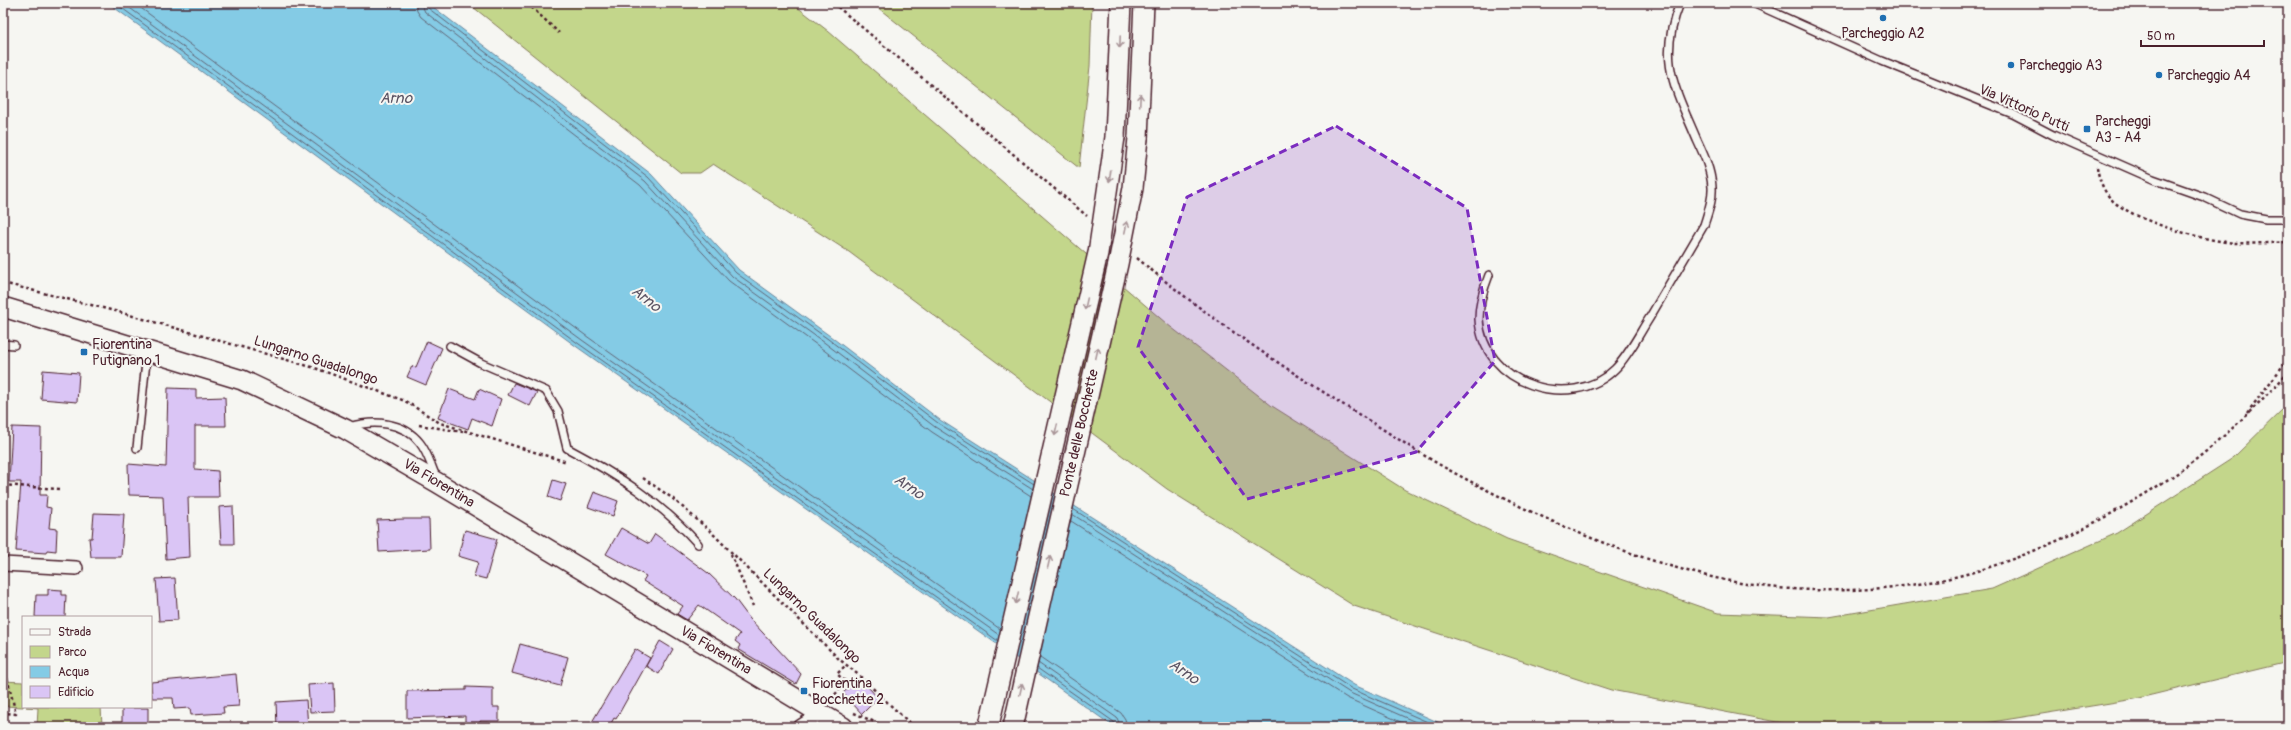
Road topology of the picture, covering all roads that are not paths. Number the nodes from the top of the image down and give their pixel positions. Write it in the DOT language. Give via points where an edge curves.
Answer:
graph roads {
  1 [pos="1121,3"];
  2 [pos="1144,3"];
  3 [pos="1680,3"];
  4 [pos="1753,3"];
  5 [pos="2288,219"];
  6 [pos="1489,275"];
  7 [pos="3,307"];
  8 [pos="4,345"];
  9 [pos="14,345"];
  10 [pos="450,346"];
  11 [pos="147,350"];
  12 [pos="345,428"];
  13 [pos="137,448"];
  14 [pos="438,482"];
  15 [pos="698,544"];
  16 [pos="3,564"];
  17 [pos="76,568"];
  18 [pos="820,714"];
  19 [pos="846,718"];
  20 [pos="989,726"];
  21 [pos="800,727"];
  22 [pos="1013,727"];
  1 -- 20 [label="main road, Ponte delle Bocchette, one-way, bridge" via="1115,137 1098,253"];
  22 -- 2 [label="main road, Ponte delle Bocchette, one-way, bridge" via="1125,234 1138,138"];
  3 -- 6 [label="lane" via="1669,37 1670,66 1675,89 1710,169 1711,203 1704,225 1631,349 1615,370 1596,384 1574,390 1550,391 1526,384 1501,365 1485,342 1479,321 1480,298"];
  4 -- 5 [label="lane, Via Vittorio Putti" via="1889,64 2013,114 2153,179 2204,197 2240,214 2266,219"];
  7 -- 11 [label="main road, Via Fiorentina"];
  8 -- 9 [label="lane"];
  10 -- 15 [label="lane" via="481,363 546,391 558,411 567,448 644,493 676,520"];
  11 -- 12 [label="main road, Via Fiorentina" via="242,380"];
  11 -- 13 [label="lane"];
  12 -- 14 [label="main road, Via Fiorentina"];
  12 -- 14 [label="lane" via="370,423 389,424 399,428 421,444"];
  14 -- 18 [label="main road, Via Fiorentina"];
  16 -- 17 [label="street"];
  18 -- 19 [label="main road, Via Fiorentina"];
  18 -- 21 [label="street"];
}
